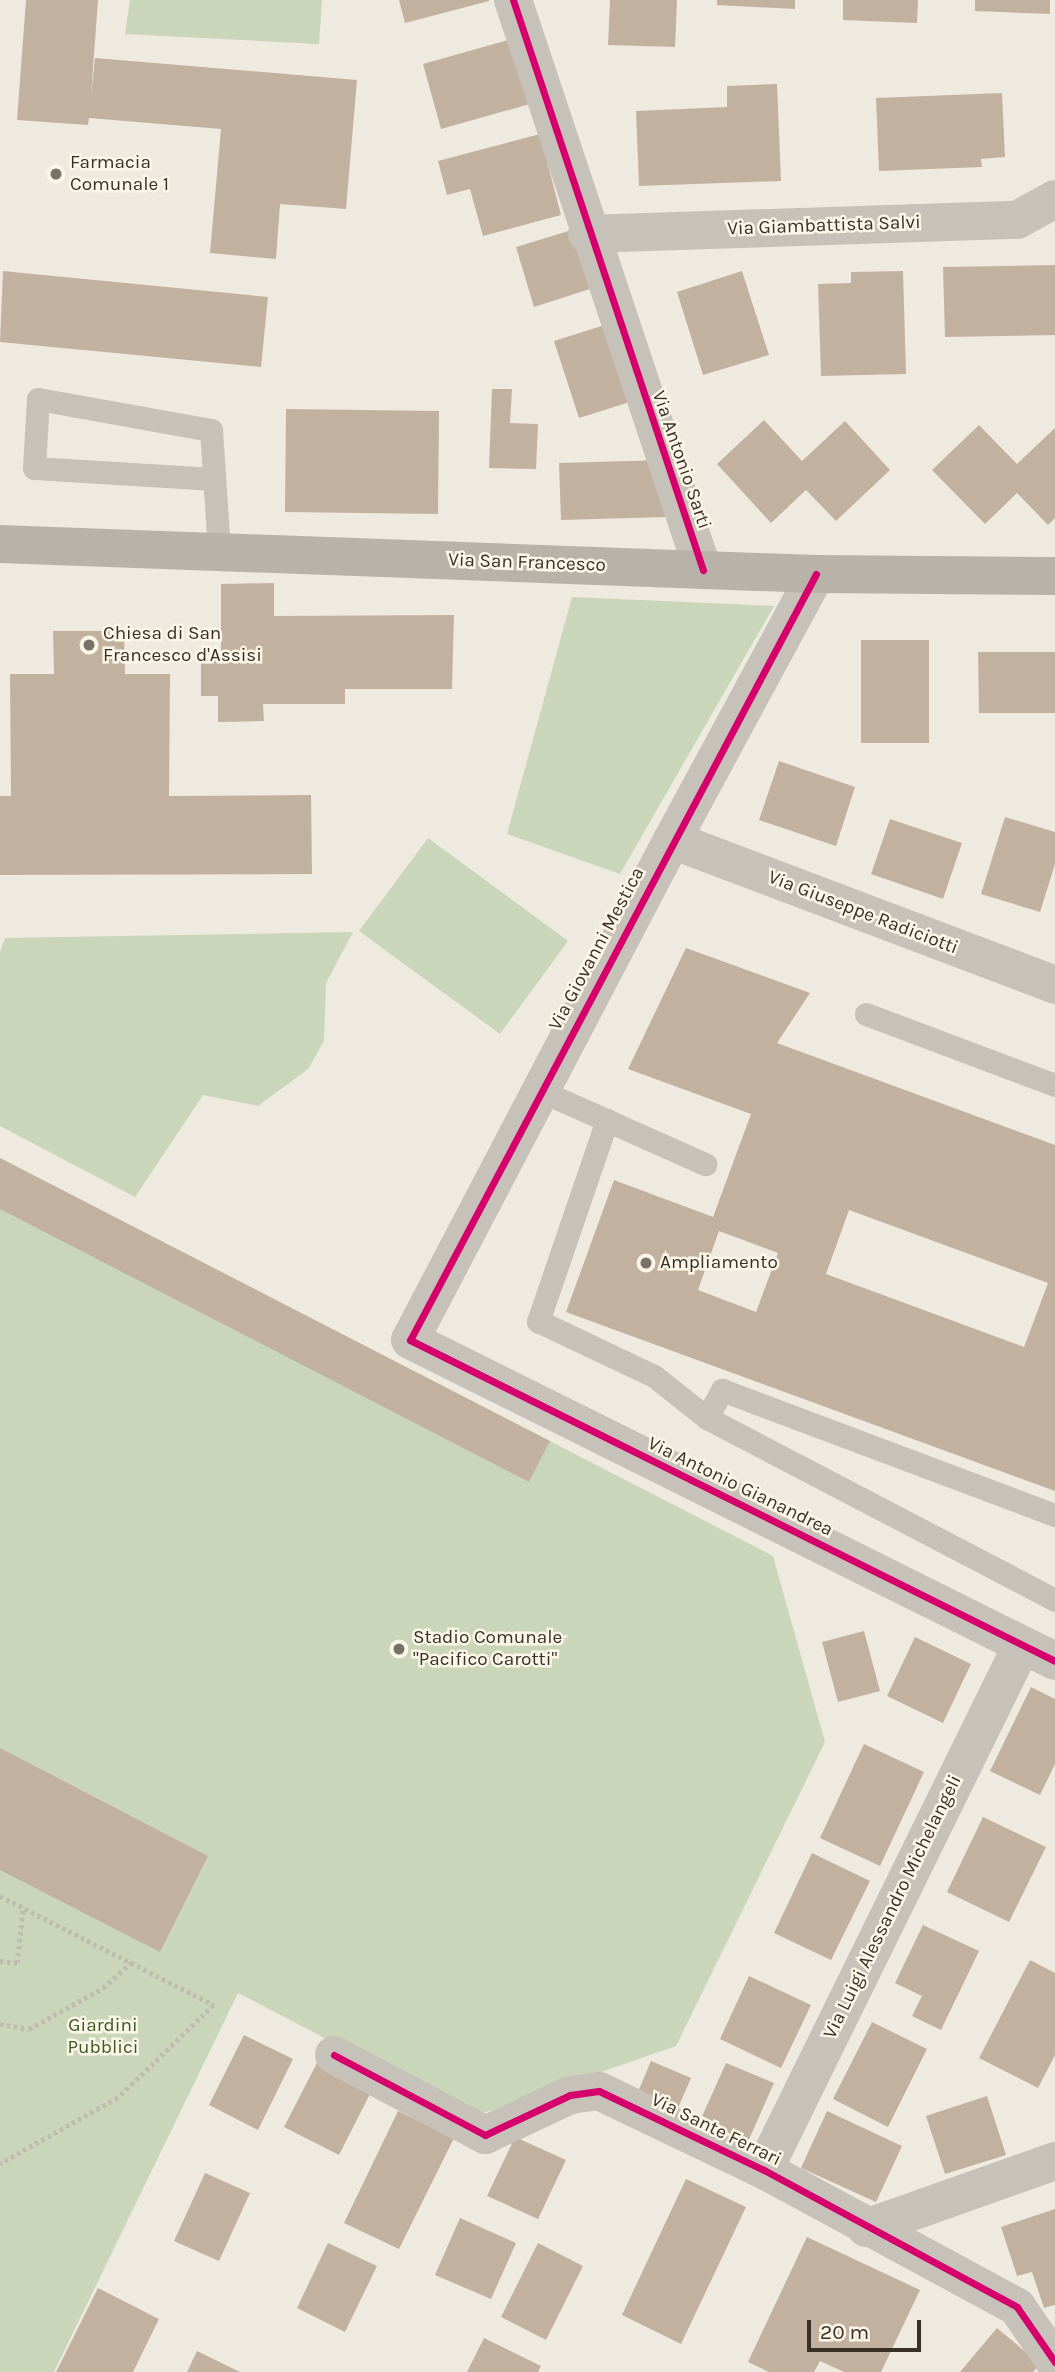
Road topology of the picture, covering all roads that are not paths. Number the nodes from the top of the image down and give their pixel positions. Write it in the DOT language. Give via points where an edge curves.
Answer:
graph roads {
  1 [pos="513,0"];
  2 [pos="1055,199"];
  3 [pos="587,234"];
  4 [pos="214,479"];
  5 [pos="0,544"];
  6 [pos="219,552"];
  7 [pos="703,570"];
  8 [pos="816,574"];
  9 [pos="1055,576"];
  10 [pos="672,841"];
  11 [pos="1055,985"];
  12 [pos="866,1014"];
  13 [pos="1055,1085"];
  14 [pos="541,1091"];
  15 [pos="607,1120"];
  16 [pos="705,1164"];
  17 [pos="410,1340"];
  18 [pos="707,1418"];
  19 [pos="1055,1516"];
  20 [pos="1055,1600"];
  21 [pos="1039,1653"];
  22 [pos="334,2055"];
  23 [pos="1055,2161"];
  24 [pos="764,2170"];
  25 [pos="866,2228"];
  26 [pos="1055,2362"];
  1 -- 3 [label="street, Via Antonio Sarti"];
  2 -- 3 [label="street, Via Giambattista Salvi" via="1017,220"];
  3 -- 7 [label="street, Via Antonio Sarti"];
  4 -- 4 [label="lane" via="211,429 38,399 34,468"];
  4 -- 6 [label="lane"];
  5 -- 6 [label="main road, Via San Francesco"];
  6 -- 7 [label="main road, Via San Francesco"];
  7 -- 8 [label="main road, Via San Francesco"];
  8 -- 9 [label="main road, Via San Francesco"];
  8 -- 10 [label="street, Via Giovanni Mestica"];
  10 -- 11 [label="street, Via Giuseppe Radiciotti"];
  10 -- 14 [label="street, Via Giovanni Mestica"];
  12 -- 13 [label="lane"];
  14 -- 15 [label="lane"];
  14 -- 17 [label="street, Via Giovanni Mestica"];
  15 -- 16 [label="lane"];
  15 -- 18 [label="lane" via="538,1321 654,1376"];
  17 -- 21 [label="street, Via Antonio Gianandrea"];
  18 -- 19 [label="lane" via="722,1390"];
  18 -- 20 [label="lane"];
  21 -- 24 [label="street, Via Luigi Alessandro Michelangeli"];
  22 -- 24 [label="street, Via Sante Ferrari" via="485,2135 570,2095 599,2091"];
  23 -- 25 [label="street"];
  24 -- 25 [label="street, Via Sante Ferrari"];
  25 -- 26 [label="street, Via Sante Ferrari" via="1017,2306"];
}
